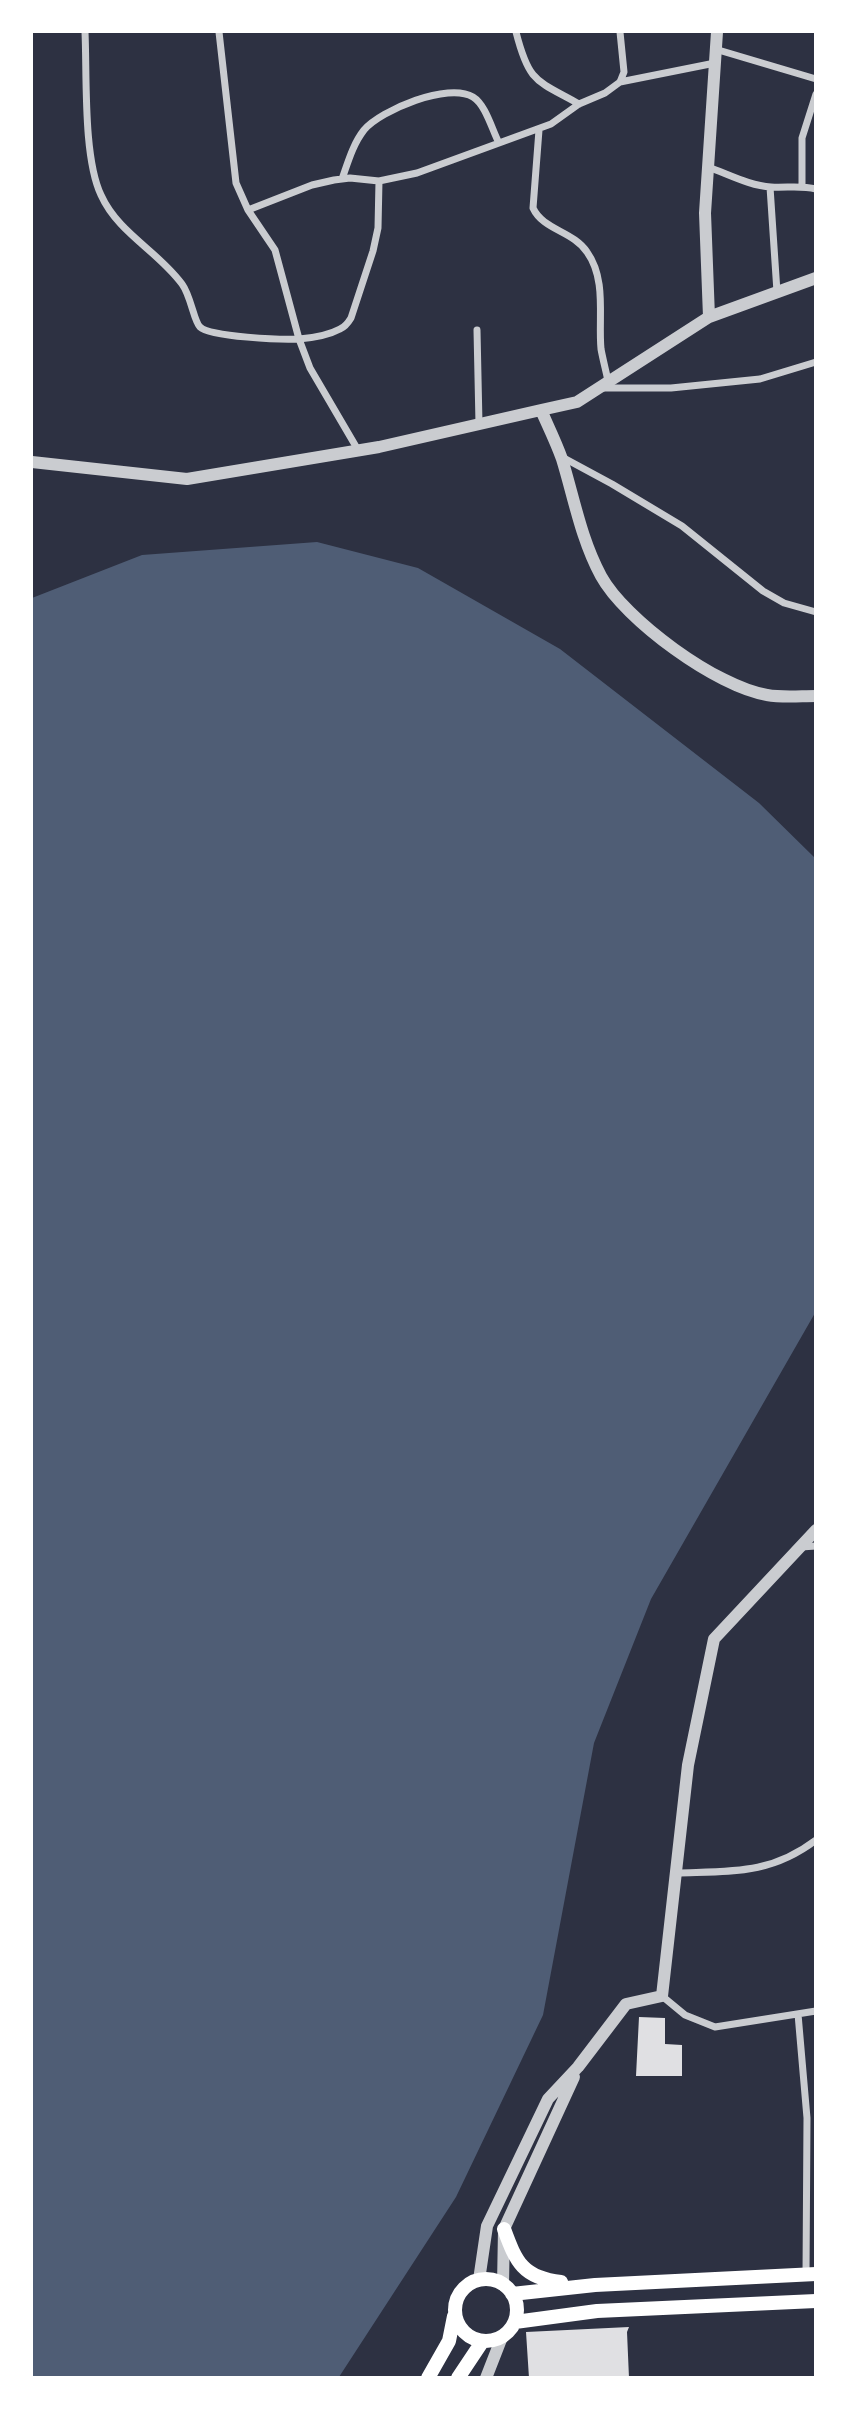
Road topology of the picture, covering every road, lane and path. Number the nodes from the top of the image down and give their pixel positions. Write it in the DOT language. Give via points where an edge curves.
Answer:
graph roads {
  1 [pos="85,32"];
  2 [pos="219,32"];
  3 [pos="516,32"];
  4 [pos="620,32"];
  5 [pos="717,32"];
  6 [pos="715,49"];
  7 [pos="715,63"];
  8 [pos="816,79"];
  9 [pos="620,82"];
  10 [pos="816,94"];
  11 [pos="579,104"];
  12 [pos="539,130"];
  13 [pos="499,144"];
  14 [pos="708,167"];
  15 [pos="342,179"];
  16 [pos="379,181"];
  17 [pos="802,186"];
  18 [pos="770,187"];
  19 [pos="816,189"];
  20 [pos="248,210"];
  21 [pos="816,278"];
  22 [pos="777,292"];
  23 [pos="709,317"];
  24 [pos="477,330"];
  25 [pos="299,339"];
  26 [pos="816,362"];
  27 [pos="604,384"];
  28 [pos="541,410"];
  29 [pos="479,424"];
  30 [pos="359,451"];
  31 [pos="561,457"];
  32 [pos="32,462"];
  33 [pos="816,612"];
  34 [pos="816,696"];
  35 [pos="816,1530"];
  36 [pos="816,1545"];
  37 [pos="800,1547"];
  38 [pos="816,1840"];
  39 [pos="676,1873"];
  40 [pos="662,1996"];
  41 [pos="816,2011"];
  42 [pos="798,2014"];
  43 [pos="578,2067"];
  44 [pos="504,2229"];
  45 [pos="811,2274"];
  46 [pos="479,2280"];
  47 [pos="595,2284"];
  48 [pos="508,2289"];
  49 [pos="816,2301"];
  50 [pos="454,2316"];
  51 [pos="515,2322"];
  52 [pos="502,2337"];
  53 [pos="482,2342"];
  54 [pos="428,2378"];
  55 [pos="458,2378"];
  56 [pos="486,2378"];
  1 -- 25 [label="street" via="90,151 100,194 118,223 184,285 200,328 220,335"];
  2 -- 20 [label="street" via="236,183"];
  3 -- 11 [label="street" via="529,72"];
  4 -- 9 [label="street" via="624,72"];
  5 -- 6 [label="street"];
  6 -- 7 [label="street"];
  6 -- 8 [label="street"];
  7 -- 9 [label="street"];
  7 -- 14 [label="street"];
  9 -- 11 [label="street"];
  10 -- 17 [label="street" via="802,138"];
  11 -- 12 [label="street"];
  12 -- 13 [label="street"];
  12 -- 27 [label="street" via="533,208 539,219 581,244 593,263 600,299"];
  13 -- 15 [label="street" via="474,97 440,94 404,104 365,129"];
  13 -- 16 [label="street" via="417,173"];
  14 -- 18 [label="street"];
  14 -- 23 [label="street"];
  15 -- 16 [label="street"];
  15 -- 20 [label="street" via="312,185"];
  16 -- 25 [label="street" via="378,228 351,318 342,329"];
  17 -- 18 [label="street"];
  17 -- 19 [label="street"];
  18 -- 22 [label="street"];
  20 -- 25 [label="street" via="275,250"];
  21 -- 22 [label="street"];
  22 -- 23 [label="street"];
  23 -- 27 [label="street"];
  24 -- 29 [label="street"];
  25 -- 30 [label="street" via="310,368"];
  26 -- 27 [label="street" via="760,379 671,388"];
  27 -- 28 [label="street" via="577,401"];
  28 -- 29 [label="street"];
  28 -- 31 [label="street"];
  29 -- 30 [label="street"];
  30 -- 32 [label="street" via="187,479"];
  31 -- 33 [label="street" via="682,526 763,591"];
  31 -- 34 [label="street" via="586,542 602,578 631,613 724,681 767,695"];
  35 -- 37 [label="street"];
  36 -- 37 [label="street"];
  37 -- 39 [label="street" via="714,1639 688,1765"];
  38 -- 39 [label="street" via="770,1865 743,1871"];
  39 -- 40 [label="street"];
  40 -- 42 [label="street" via="685,2015 715,2027"];
  40 -- 43 [label="street" via="626,2004"];
  41 -- 42 [label="street"];
  42 -- 45 [label="street" via="807,2118"];
  43 -- 44 [label="street"];
  43 -- 46 [label="street" via="548,2099 487,2226"];
  44 -- 47 [label="main road" via="515,2259 540,2280"];
  44 -- 48 [label="street"];
  45 -- 47 [label="main road"];
  46 -- 48 [label="main road" via="489,2279"];
  46 -- 50 [label="main road" via="457,2297"];
  47 -- 48 [label="main road"];
  48 -- 51 [label="main road" via="517,2312"];
  49 -- 51 [label="main road" via="597,2311"];
  50 -- 53 [label="main road" via="464,2333"];
  50 -- 54 [label="main road" via="449,2341"];
  51 -- 52 [label="main road"];
  52 -- 53 [label="main road"];
  52 -- 56 [label="street"];
  53 -- 55 [label="main road"];
}
